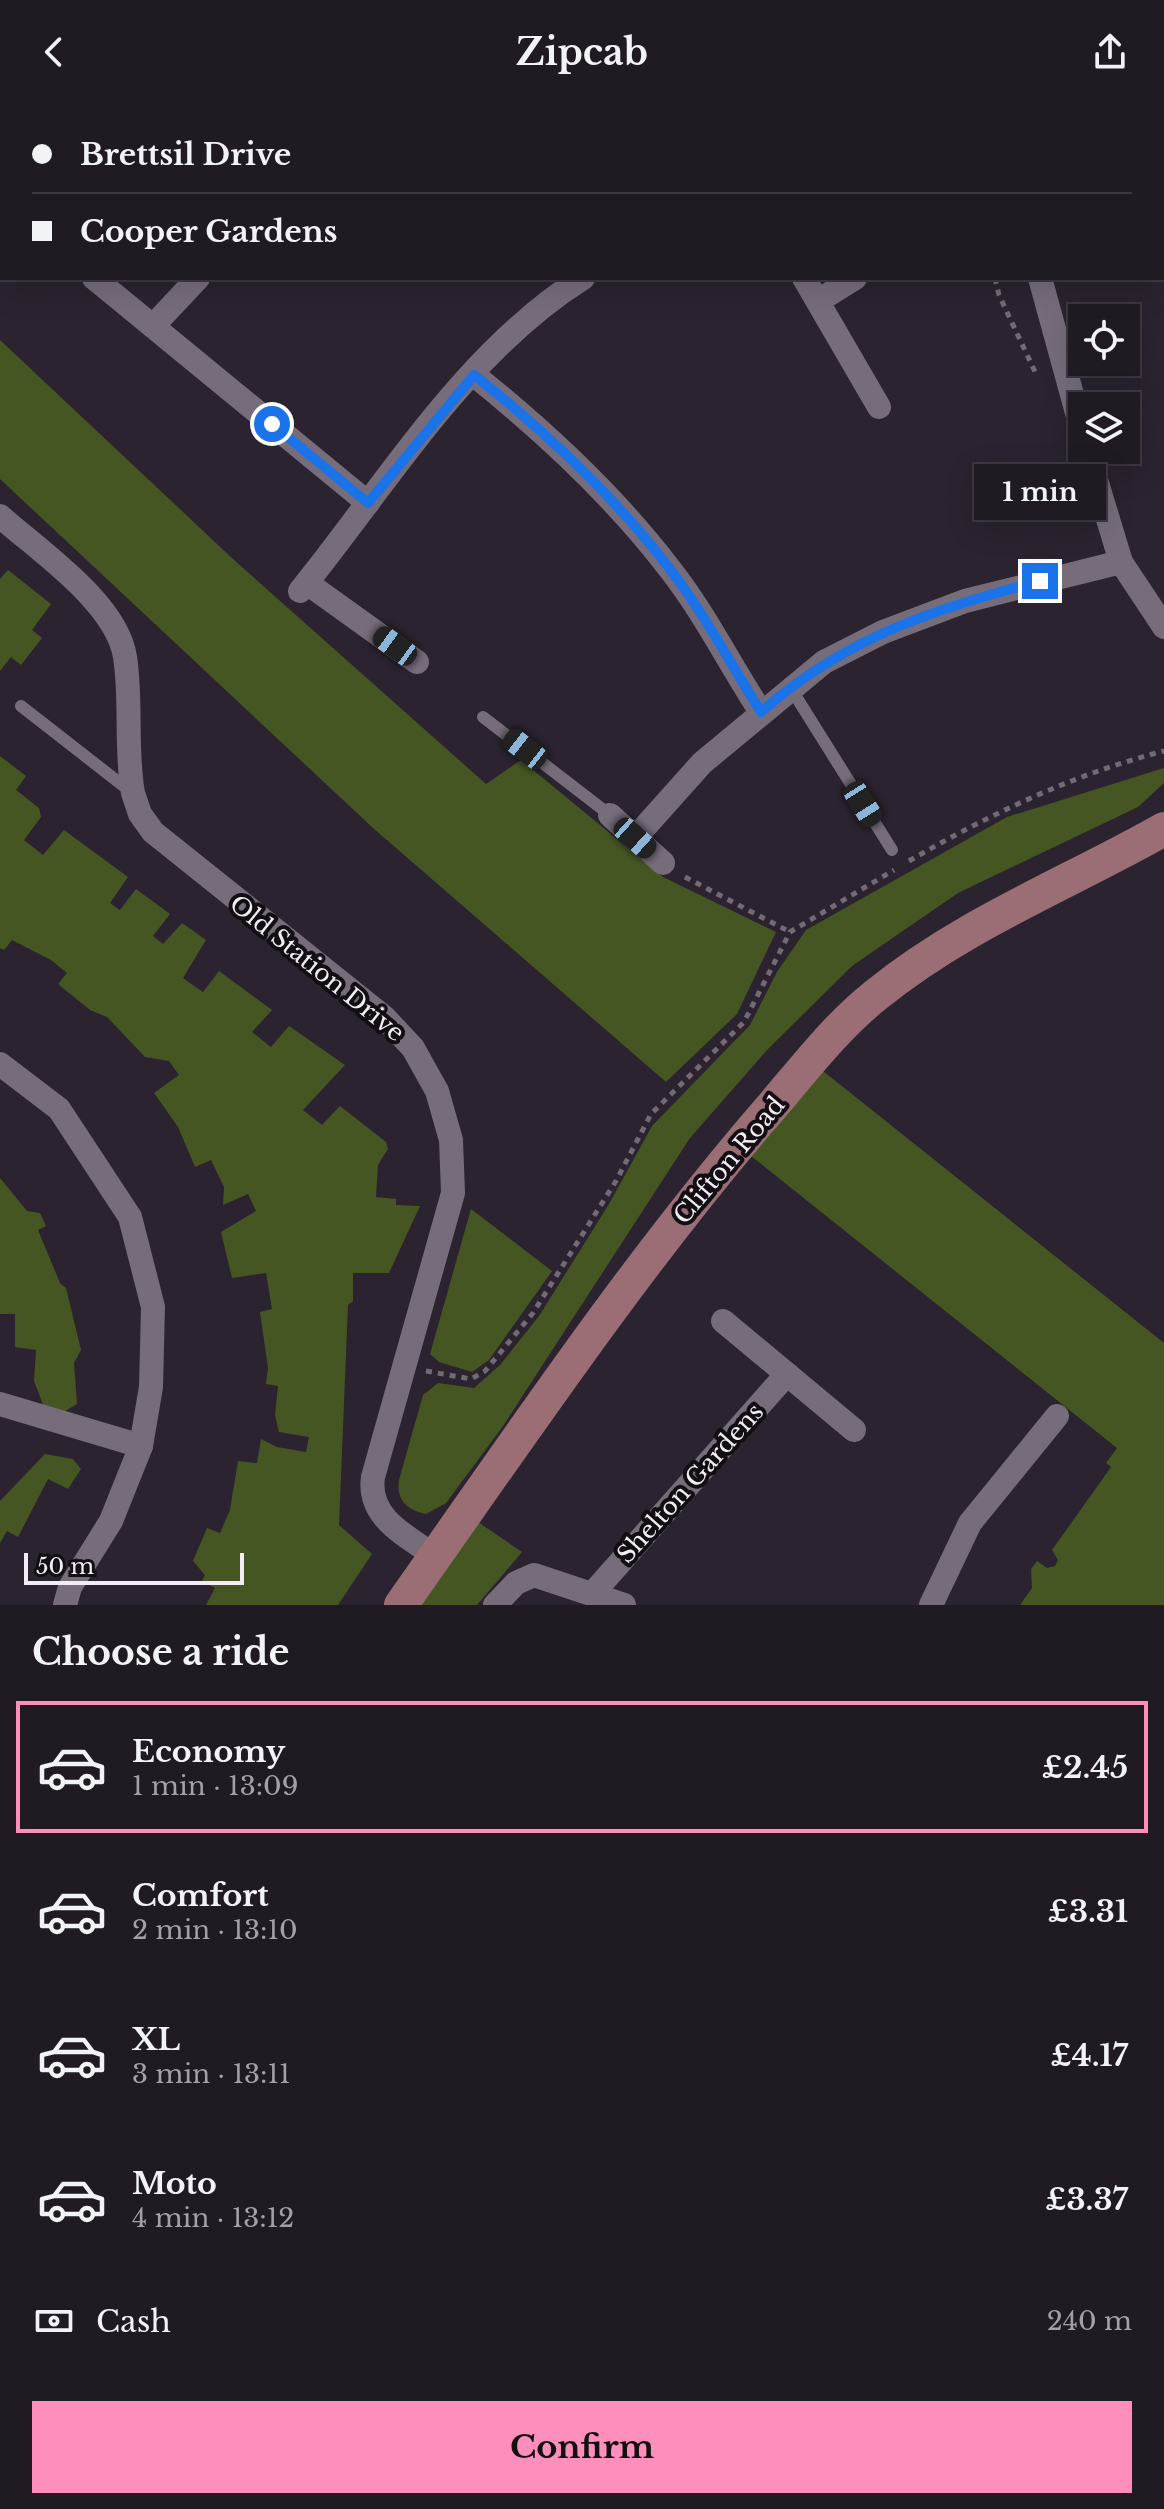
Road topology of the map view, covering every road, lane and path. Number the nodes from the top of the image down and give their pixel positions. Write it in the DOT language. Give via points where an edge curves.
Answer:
graph roads {
  1 [pos="96,280"];
  2 [pos="196,280"];
  3 [pos="580,280"];
  4 [pos="805,280"];
  5 [pos="852,280"];
  6 [pos="1041,280"];
  7 [pos="818,301"];
  8 [pos="153,326"];
  9 [pos="474,375"];
  10 [pos="1071,392"];
  11 [pos="879,407"];
  12 [pos="1091,464"];
  13 [pos="368,503"];
  14 [pos="0,516"];
  15 [pos="1121,562"];
  16 [pos="1162,623"];
  17 [pos="417,662"];
  18 [pos="790,687"];
  19 [pos="21,706"];
  20 [pos="761,712"];
  21 [pos="483,717"];
  22 [pos="1164,751"];
  23 [pos="133,793"];
  24 [pos="610,815"];
  25 [pos="1164,829"];
  26 [pos="635,838"];
  27 [pos="892,850"];
  28 [pos="663,863"];
  29 [pos="790,932"];
  30 [pos="0,1064"];
  31 [pos="723,1321"];
  32 [pos="415,1367"];
  33 [pos="787,1374"];
  34 [pos="420,1385"];
  35 [pos="0,1404"];
  36 [pos="1057,1416"];
  37 [pos="854,1430"];
  38 [pos="141,1446"];
  39 [pos="435,1556"];
  40 [pos="593,1593"];
  41 [pos="65,1605"];
  42 [pos="401,1605"];
  43 [pos="495,1605"];
  44 [pos="624,1605"];
  45 [pos="931,1605"];
  1 -- 8 [label="street"];
  2 -- 8 [label="street"];
  3 -- 9 [label="street" via="519,323"];
  4 -- 7 [label="street"];
  5 -- 7 [label="street"];
  6 -- 10 [label="street"];
  7 -- 11 [label="street"];
  8 -- 13 [label="street"];
  9 -- 13 [label="street"];
  9 -- 20 [label="street" via="552,441 648,543 687,594"];
  12 -- 15 [label="street"];
  13 -- 17 [label="street" via="303,587"];
  14 -- 23 [label="street, Old Station Drive" via="96,602 115,627 126,657"];
  15 -- 16 [label="street"];
  15 -- 18 [label="street" via="990,594 897,626 824,662"];
  18 -- 20 [label="street"];
  18 -- 27 [label="lane"];
  19 -- 23 [label="lane"];
  20 -- 26 [label="street" via="679,785"];
  21 -- 24 [label="lane"];
  22 -- 29 [label="path" via="1100,767 972,825"];
  23 -- 32 [label="street, Old Station Drive" via="146,822 167,847 384,1017 413,1048 434,1083 448,1127 453,1193"];
  24 -- 26 [label="street"];
  25 -- 39 [label="street, Clifton Road" via="942,947 843,1025 717,1171"];
  26 -- 28 [label="street"];
  28 -- 29 [label="path"];
  29 -- 32 [label="path" via="744,1022 651,1114 541,1300 485,1371 471,1379"];
  30 -- 38 [label="street" via="59,1109 130,1217 153,1307 151,1387"];
  31 -- 33 [label="street"];
  32 -- 34 [label="path"];
  32 -- 39 [label="street, Old Station Drive" via="372,1493 387,1521"];
  33 -- 37 [label="street"];
  33 -- 40 [label="street, Shelton Gardens"];
  35 -- 38 [label="street"];
  36 -- 45 [label="street" via="970,1523"];
  38 -- 41 [label="street" via="111,1521 70,1587"];
  39 -- 42 [label="street, Clifton Road"];
  40 -- 43 [label="street" via="534,1575 516,1583"];
  40 -- 44 [label="street"];
}
